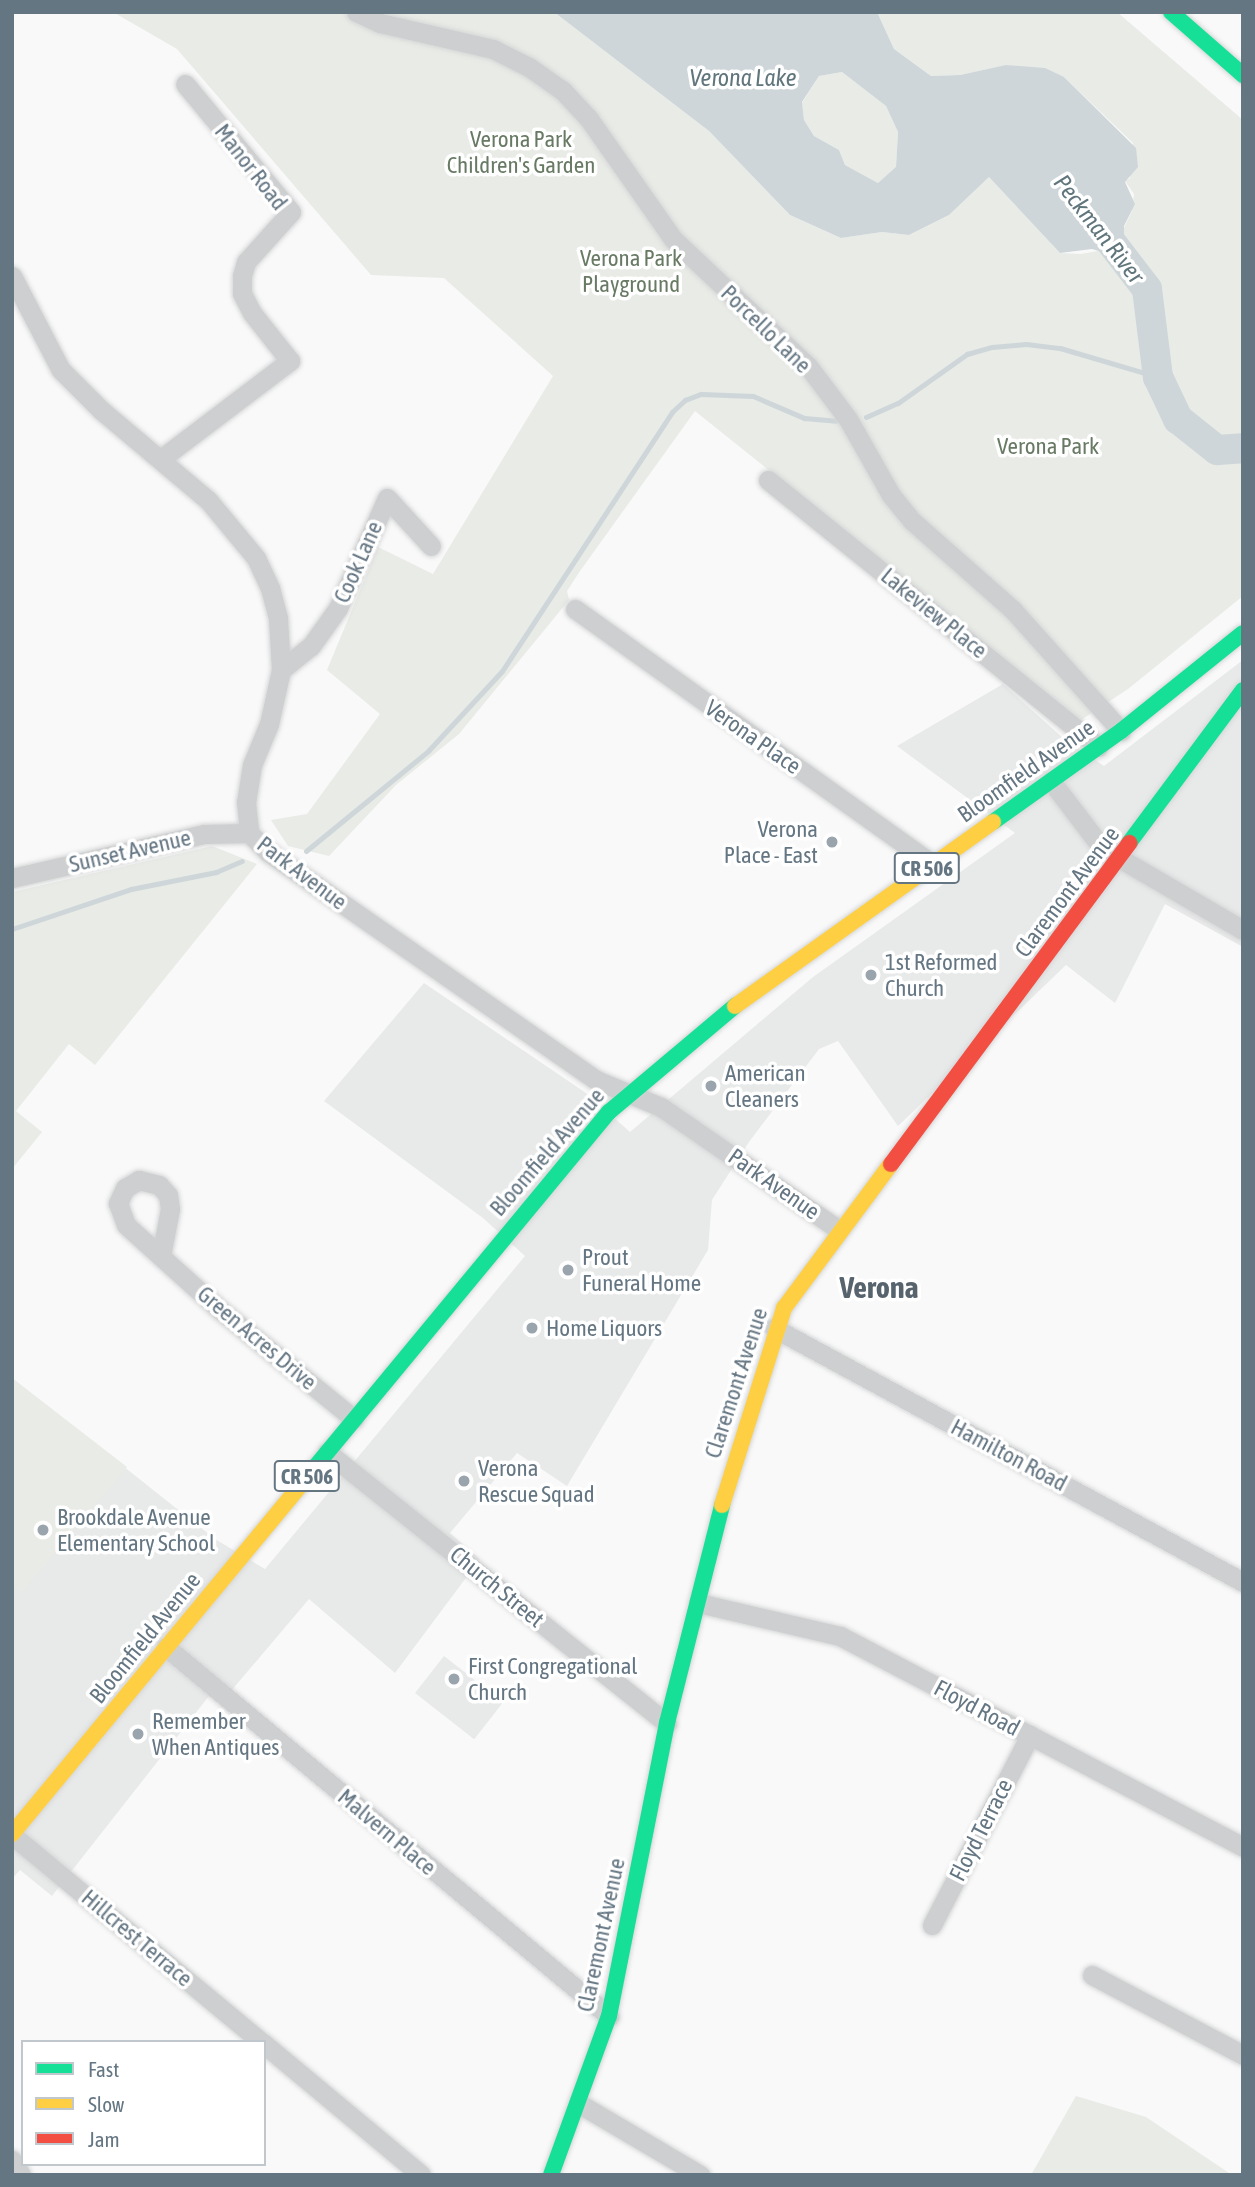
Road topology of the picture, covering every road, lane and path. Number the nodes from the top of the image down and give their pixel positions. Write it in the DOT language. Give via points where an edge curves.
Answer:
graph roads {
  1 [pos="356,12"];
  2 [pos="1171,12"];
  3 [pos="1243,75"];
  4 [pos="185,84"];
  5 [pos="12,275"];
  6 [pos="162,458"];
  7 [pos="768,480"];
  8 [pos="430,546"];
  9 [pos="575,608"];
  10 [pos="1243,633"];
  11 [pos="281,670"];
  12 [pos="1243,690"];
  13 [pos="1121,731"];
  14 [pos="1099,747"];
  15 [pos="1051,781"];
  16 [pos="249,833"];
  17 [pos="1120,860"];
  18 [pos="932,864"];
  19 [pos="14,875"];
  20 [pos="1243,930"];
  21 [pos="628,1093"];
  22 [pos="838,1230"];
  23 [pos="161,1256"];
  24 [pos="774,1328"];
  25 [pos="354,1419"];
  26 [pos="327,1452"];
  27 [pos="1243,1582"];
  28 [pos="698,1603"];
  29 [pos="166,1647"];
  30 [pos="667,1723"];
  31 [pos="1030,1735"];
  32 [pos="12,1835"];
  33 [pos="1243,1847"];
  34 [pos="932,1925"];
  35 [pos="1092,1975"];
  36 [pos="609,2017"];
  37 [pos="259,2040"];
  38 [pos="266,2046"];
  39 [pos="1243,2055"];
  40 [pos="578,2103"];
  41 [pos="12,2160"];
  42 [pos="21,2175"];
  43 [pos="421,2175"];
  44 [pos="551,2175"];
  45 [pos="701,2175"];
  1 -- 13 [label="street, Porcello Lane" via="380,23 493,49 563,91 589,119 673,239 808,366 911,520 1012,609"];
  2 -- 3 [label="main road"];
  4 -- 6 [label="street, Manor Road" via="291,212 246,262 242,276 242,293 252,313 290,361"];
  5 -- 6 [label="street, Park Avenue" via="61,370"];
  6 -- 11 [label="street, Park Avenue" via="208,500 256,558 278,618"];
  7 -- 14 [label="street, Lakeview Place"];
  8 -- 11 [label="street, Cook Lane" via="387,498 338,608 311,646"];
  9 -- 18 [label="street, Verona Place"];
  10 -- 13 [label="main road, Bloomfield Avenue / CR 506"];
  11 -- 16 [label="street, Park Avenue" via="269,724 252,765 246,802"];
  12 -- 17 [label="main road, Claremont Avenue"];
  13 -- 14 [label="main road, Bloomfield Avenue / CR 506"];
  14 -- 15 [label="main road, Bloomfield Avenue / CR 506"];
  15 -- 17 [label="street" via="1102,848"];
  15 -- 18 [label="main road, Bloomfield Avenue / CR 506"];
  16 -- 19 [label="street, Sunset Avenue" via="204,834"];
  16 -- 21 [label="street, Park Avenue" via="278,859 533,1037 596,1080"];
  17 -- 20 [label="street"];
  17 -- 22 [label="main road, Claremont Avenue"];
  18 -- 21 [label="main road, Bloomfield Avenue / CR 506" via="713,1021"];
  21 -- 22 [label="street, Park Avenue" via="661,1107"];
  21 -- 25 [label="main road, Bloomfield Avenue / CR 506" via="555,1174"];
  22 -- 24 [label="main road, Claremont Avenue" via="795,1289"];
  23 -- 25 [label="street, Green Acres Drive"];
  24 -- 27 [label="street, Hamilton Road"];
  24 -- 28 [label="main road, Claremont Avenue" via="734,1457"];
  25 -- 26 [label="main road, Bloomfield Avenue / CR 506"];
  26 -- 29 [label="main road, Bloomfield Avenue / CR 506"];
  26 -- 30 [label="street, Church Street"];
  28 -- 30 [label="main road, Claremont Avenue"];
  28 -- 31 [label="street, Floyd Road" via="839,1636"];
  29 -- 32 [label="main road, Bloomfield Avenue / CR 506"];
  29 -- 36 [label="street, Malvern Place"];
  30 -- 36 [label="main road, Claremont Avenue"];
  31 -- 33 [label="street, Floyd Road"];
  31 -- 34 [label="street, Floyd Terrace"];
  32 -- 37 [label="street, Hillcrest Terrace"];
  35 -- 39 [label="street"];
  36 -- 40 [label="main road, Claremont Avenue"];
  38 -- 43 [label="street, Hillcrest Terrace"];
  40 -- 44 [label="main road, Claremont Avenue"];
  40 -- 45 [label="street"];
  41 -- 42 [label="street"];
}
